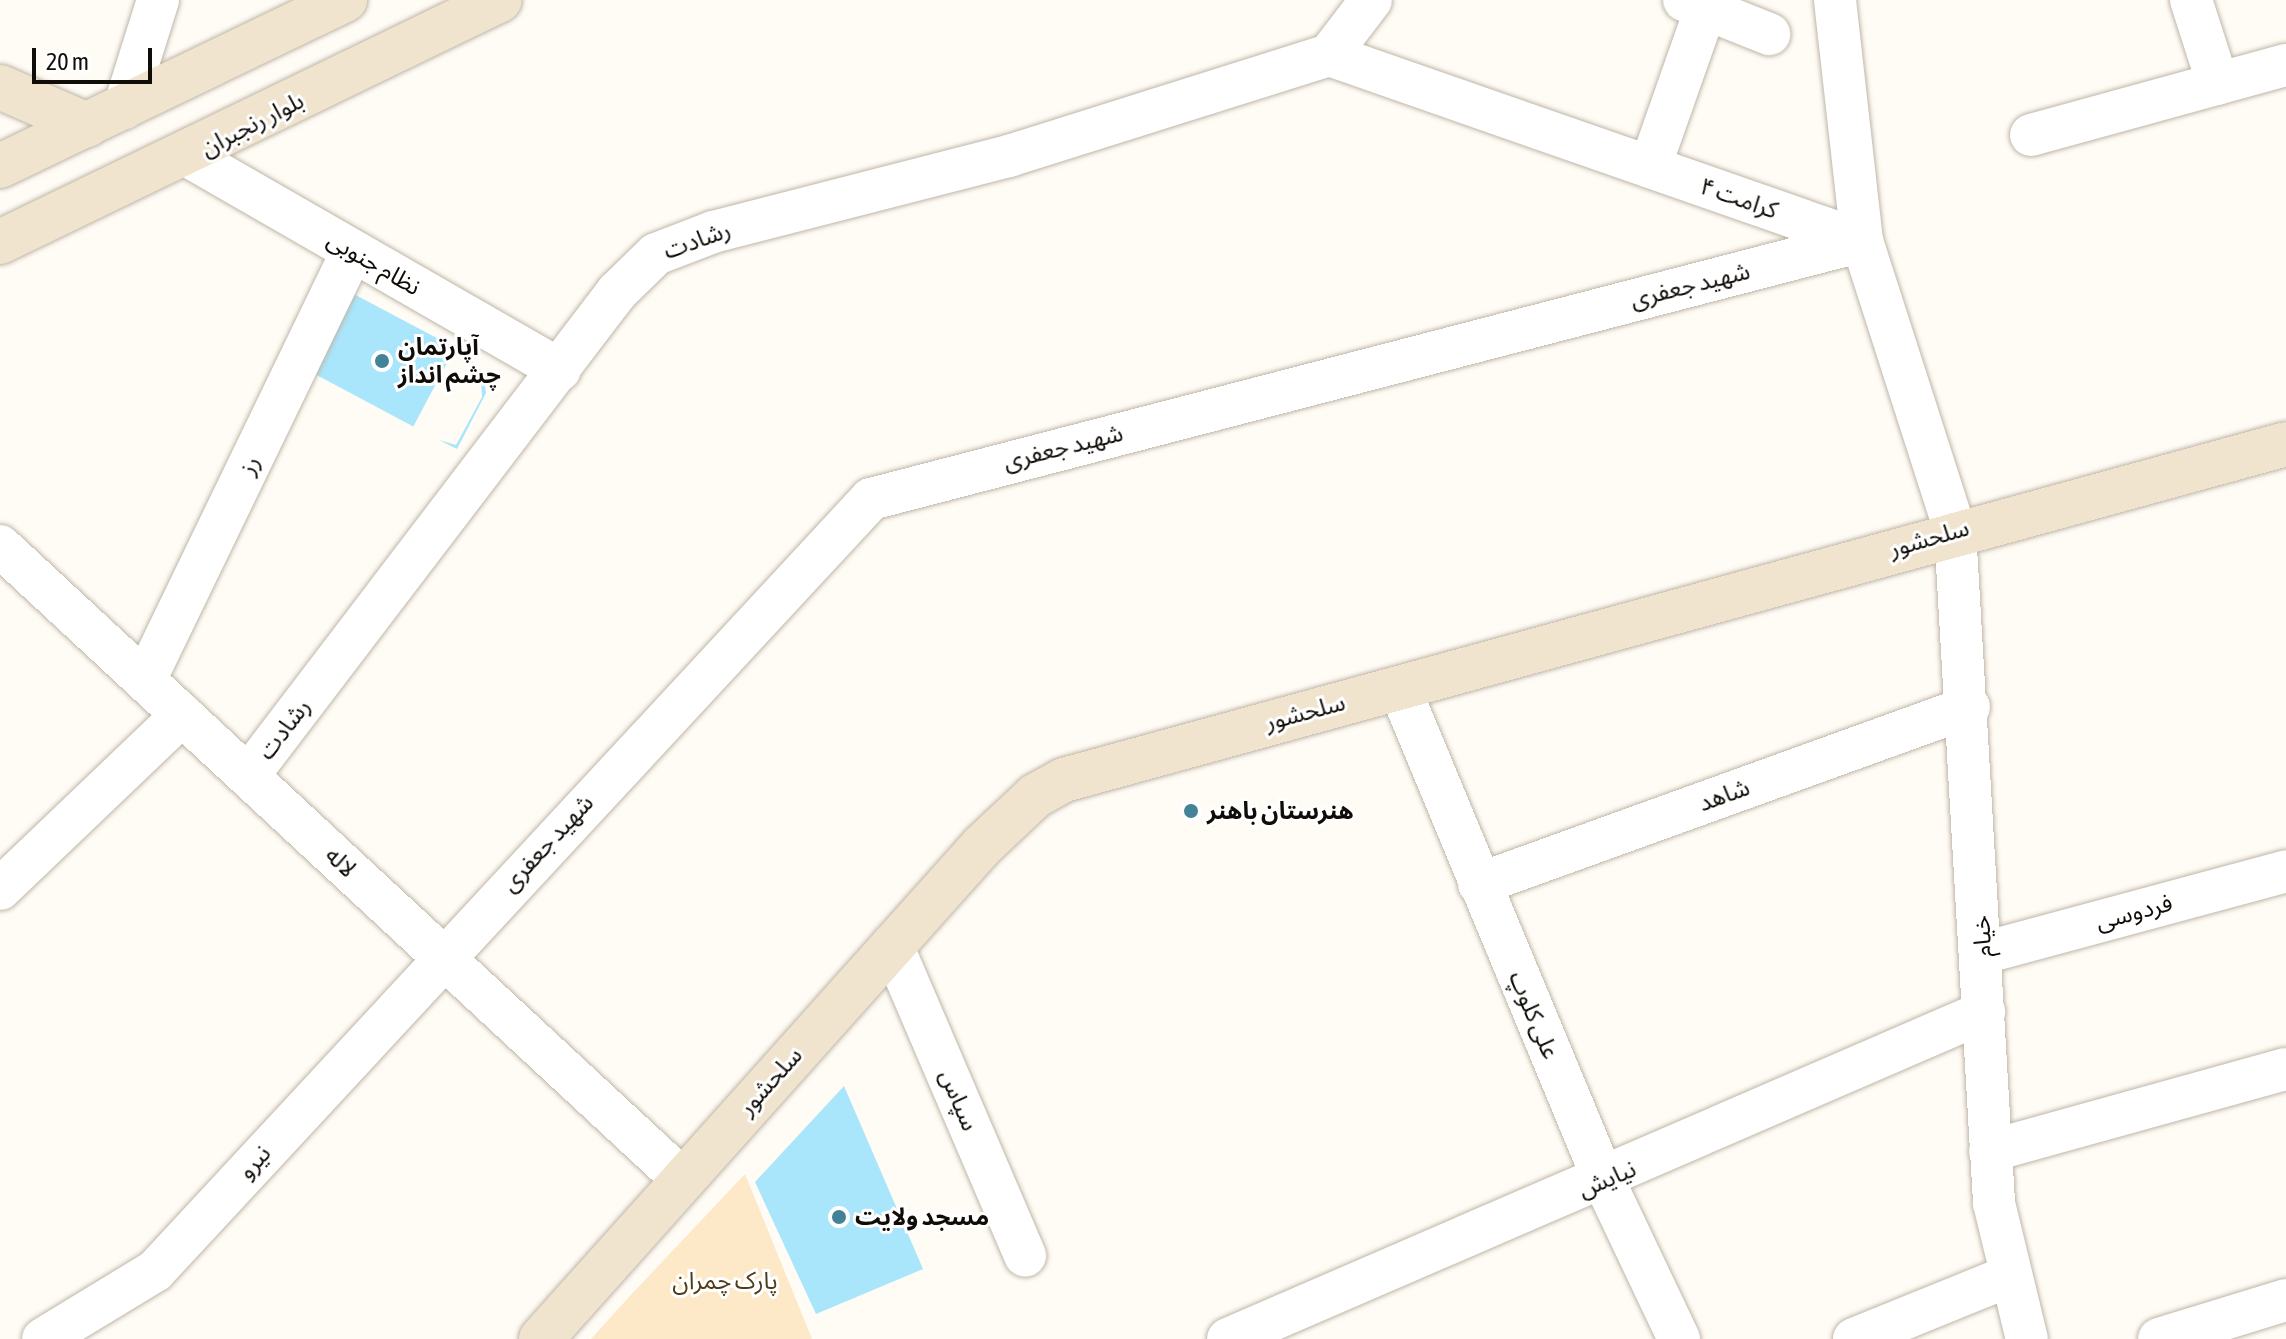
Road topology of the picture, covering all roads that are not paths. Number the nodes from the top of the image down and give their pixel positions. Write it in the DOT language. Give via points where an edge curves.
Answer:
graph roads {
  1 [pos="158,0"];
  2 [pos="345,0"];
  3 [pos="500,0"];
  4 [pos="1371,0"];
  5 [pos="1835,0"];
  6 [pos="2191,0"];
  7 [pos="1695,4"];
  8 [pos="1769,34"];
  9 [pos="1329,55"];
  10 [pos="2286,65"];
  11 [pos="2218,84"];
  12 [pos="0,87"];
  13 [pos="106,116"];
  14 [pos="2031,135"];
  15 [pos="188,156"];
  16 [pos="0,166"];
  17 [pos="1650,167"];
  18 [pos="1862,241"];
  19 [pos="0,242"];
  20 [pos="352,251"];
  21 [pos="560,370"];
  22 [pos="2286,444"];
  23 [pos="1955,530"];
  24 [pos="0,546"];
  25 [pos="145,680"];
  26 [pos="1399,687"];
  27 [pos="1969,707"];
  28 [pos="182,715"];
  29 [pos="248,776"];
  30 [pos="2286,871"];
  31 [pos="1479,884"];
  32 [pos="0,889"];
  33 [pos="892,945"];
  34 [pos="1983,953"];
  35 [pos="442,956"];
  36 [pos="1984,1012"];
  37 [pos="2286,1069"];
  38 [pos="1990,1151"];
  39 [pos="682,1179"];
  40 [pos="1604,1181"];
  41 [pos="1025,1256"];
  42 [pos="2009,1276"];
  43 [pos="2286,1300"];
  44 [pos="1676,1338"];
  45 [pos="43,1339"];
  46 [pos="541,1339"];
  47 [pos="1228,1339"];
  48 [pos="1854,1339"];
  49 [pos="2027,1339"];
  50 [pos="2159,1339"];
  1 -- 13 [label="street"];
  2 -- 13 [label="street"];
  3 -- 15 [label="street, بلوار رنجبران"];
  4 -- 9 [label="street"];
  5 -- 18 [label="street"];
  6 -- 11 [label="street"];
  7 -- 8 [label="street"];
  7 -- 17 [label="street"];
  9 -- 17 [label="street, کرامت ۴"];
  9 -- 21 [label="street, رشادت" via="1009,156 671,245 643,264"];
  10 -- 11 [label="street"];
  11 -- 14 [label="street"];
  12 -- 13 [label="street"];
  13 -- 16 [label="street"];
  15 -- 19 [label="street, بلوار رنجبران"];
  15 -- 20 [label="street, نظام جنوبی"];
  17 -- 18 [label="street, کرامت ۴"];
  18 -- 23 [label="street"];
  18 -- 35 [label="street, شهید جعفری" via="871,499"];
  20 -- 21 [label="street, نظام جنوبی"];
  20 -- 25 [label="street, رز"];
  21 -- 29 [label="street, رشادت"];
  22 -- 23 [label="street, سلحشور"];
  23 -- 26 [label="street, سلحشور"];
  23 -- 27 [label="street, خیام"];
  24 -- 25 [label="street, لاله"];
  25 -- 28 [label="street, لاله"];
  26 -- 31 [label="street, علی کلوپ"];
  26 -- 33 [label="street, سلحشور" via="1064,780 1035,796 982,846"];
  27 -- 31 [label="street, شاهد"];
  27 -- 34 [label="street, خیام"];
  28 -- 29 [label="street, لاله"];
  28 -- 32 [label="street"];
  29 -- 35 [label="street, لاله"];
  30 -- 34 [label="street, فردوسی"];
  31 -- 40 [label="street, علی کلوپ"];
  33 -- 39 [label="street, سلحشور"];
  33 -- 41 [label="street, سپاس"];
  34 -- 36 [label="street, خیام"];
  35 -- 39 [label="street, لاله"];
  35 -- 45 [label="street, نیرو" via="149,1276"];
  36 -- 38 [label="street, خیام"];
  36 -- 40 [label="street, نیایش"];
  37 -- 38 [label="street"];
  38 -- 42 [label="street, خیام"];
  39 -- 46 [label="street, سلحشور"];
  40 -- 44 [label="street, علی کلوپ"];
  40 -- 47 [label="street, نیایش"];
  42 -- 48 [label="street"];
  42 -- 49 [label="street, خیام"];
  43 -- 50 [label="street"];
}
